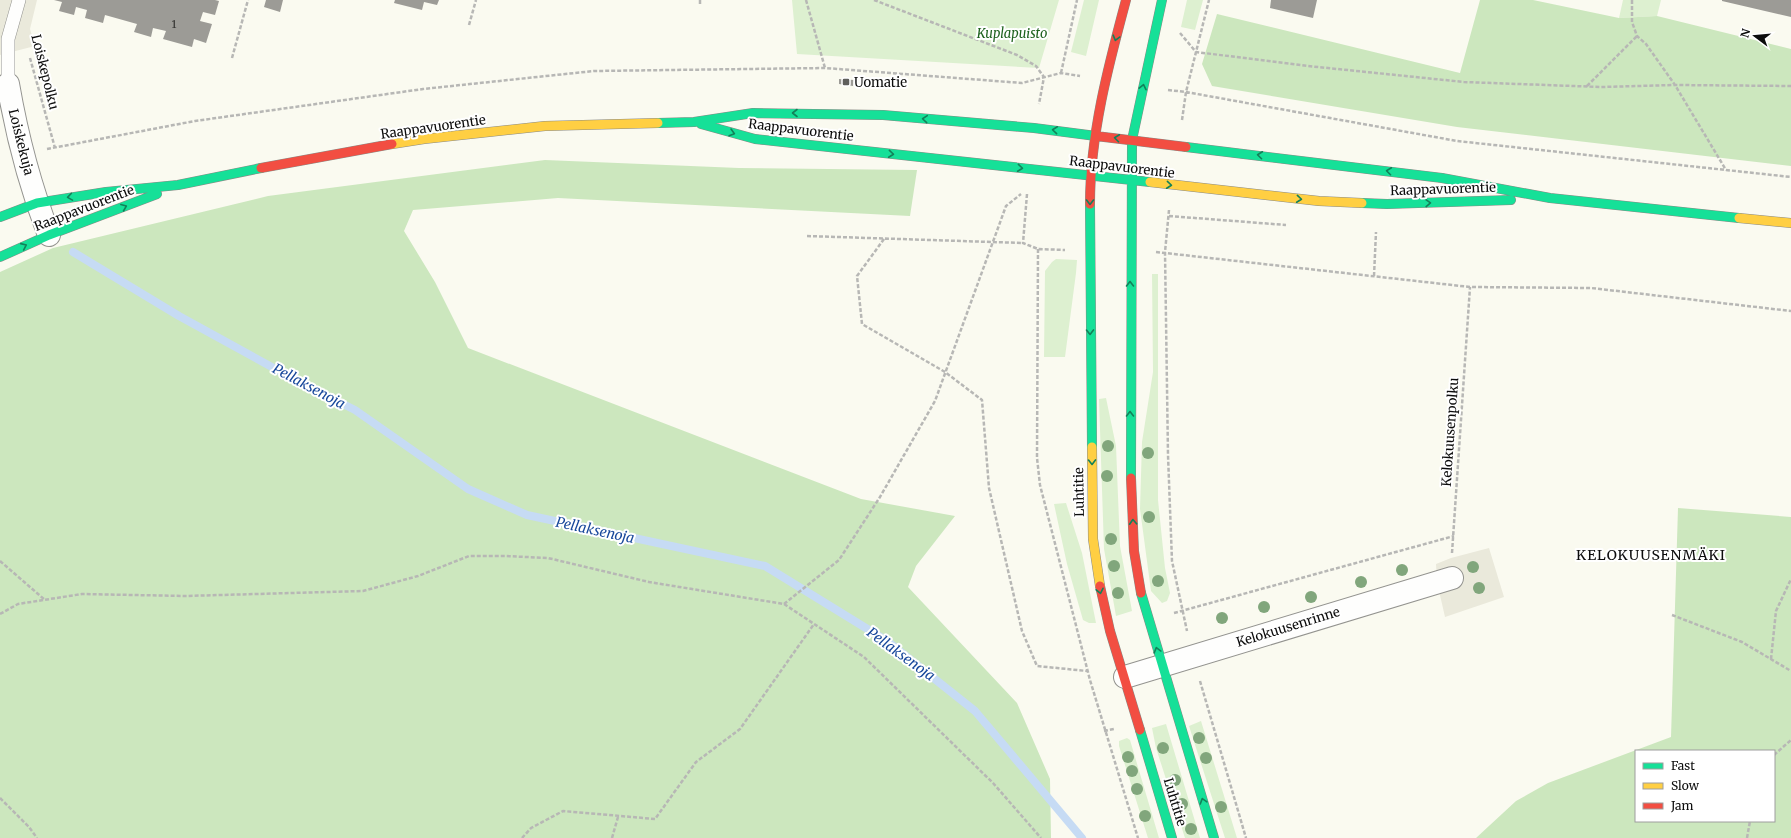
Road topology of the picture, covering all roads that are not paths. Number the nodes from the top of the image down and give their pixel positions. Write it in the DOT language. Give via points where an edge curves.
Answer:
graph roads {
  1 [pos="19,0"];
  2 [pos="1126,0"];
  3 [pos="1162,0"];
  4 [pos="8,84"];
  5 [pos="694,122"];
  6 [pos="1094,135"];
  7 [pos="1132,140"];
  8 [pos="1090,176"];
  9 [pos="1130,181"];
  10 [pos="178,185"];
  11 [pos="1550,198"];
  12 [pos="37,203"];
  13 [pos="0,217"];
  14 [pos="1791,223"];
  15 [pos="48,235"];
  16 [pos="0,257"];
  17 [pos="1452,578"];
  18 [pos="1162,666"];
  19 [pos="1125,678"];
  20 [pos="1172,838"];
  21 [pos="1214,838"];
  1 -- 4 [label="lane, Loiskekuja" via="8,39"];
  2 -- 6 [label="main road, one-way"];
  7 -- 3 [label="main road, one-way"];
  4 -- 12 [label="street, Loiskekuja" via="18,135"];
  6 -- 5 [label="main road, Raappavuorentie, one-way" via="844,114 753,113"];
  5 -- 8 [label="main road, Raappavuorentie, one-way" via="755,140"];
  5 -- 10 [label="main road, Raappavuorentie" via="545,126 424,139 278,164"];
  7 -- 6 [label="main road, Raappavuorentie, one-way"];
  6 -- 8 [label="main road, Luhtitie"];
  7 -- 9 [label="main road"];
  11 -- 7 [label="main road, Raappavuorentie, one-way" via="1442,178"];
  8 -- 9 [label="main road, Raappavuorentie"];
  8 -- 19 [label="main road, Luhtitie, one-way" via="1093,539 1103,602"];
  9 -- 11 [label="main road, Raappavuorentie, one-way" via="1319,201 1386,204"];
  18 -- 9 [label="main road, Luhtitie, one-way" via="1140,594 1134,551 1130,453"];
  10 -- 12 [label="main road, Raappavuorentie, one-way" via="106,192"];
  15 -- 10 [label="main road, Raappavuorentie, one-way"];
  11 -- 14 [label="main road, Raappavuorentie"];
  12 -- 13 [label="main road, Raappavuorentie"];
  12 -- 15 [label="street, Loiskekuja"];
  16 -- 15 [label="main road, Raappavuorentie, one-way"];
  17 -- 18 [label="street, Kelokuusenrinne"];
  18 -- 19 [label="street, Kelokuusenrinne"];
  21 -- 18 [label="main road, Luhtitie, one-way"];
  19 -- 20 [label="main road, Luhtitie"];
}
